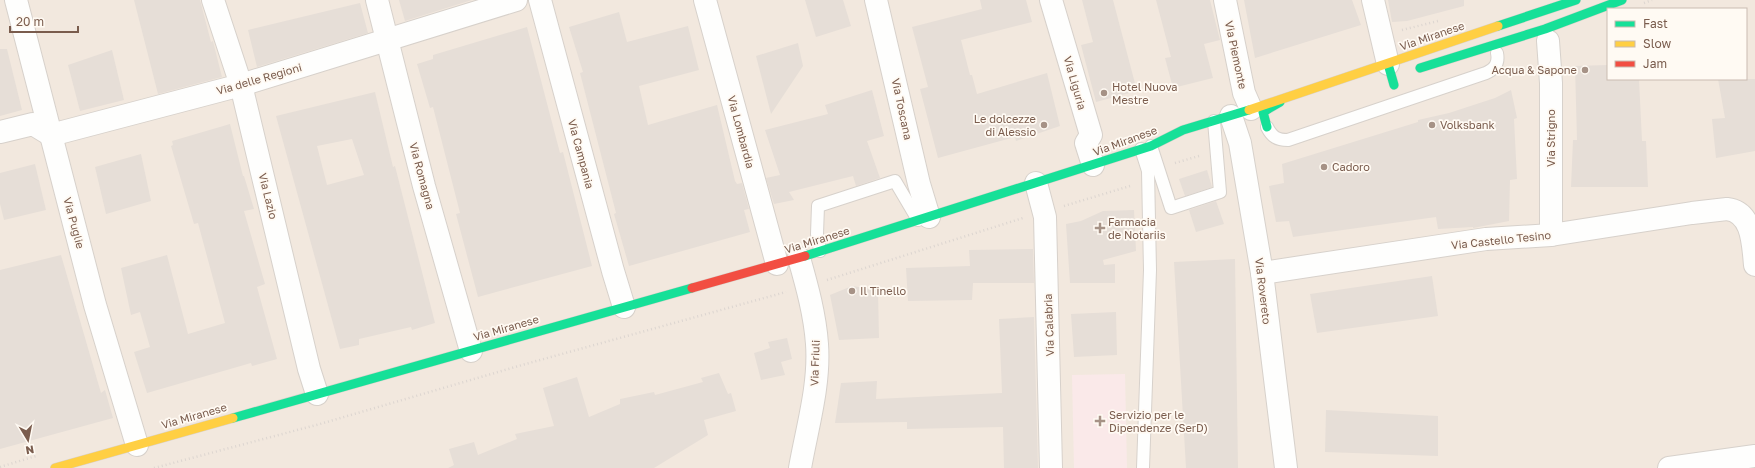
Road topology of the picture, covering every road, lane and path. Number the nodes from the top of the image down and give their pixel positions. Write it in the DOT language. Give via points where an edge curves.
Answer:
graph roads {
  1 [pos="16,0"];
  2 [pos="213,0"];
  3 [pos="377,0"];
  4 [pos="516,0"];
  5 [pos="540,0"];
  6 [pos="705,0"];
  7 [pos="876,0"];
  8 [pos="1051,0"];
  9 [pos="1225,0"];
  10 [pos="1373,0"];
  11 [pos="1576,0"];
  12 [pos="1597,0"];
  13 [pos="1622,0"];
  14 [pos="1491,35"];
  15 [pos="1546,35"];
  16 [pos="1465,38"];
  17 [pos="386,41"];
  18 [pos="1496,49"];
  19 [pos="1414,70"];
  20 [pos="1392,76"];
  21 [pos="241,85"];
  22 [pos="1284,99"];
  23 [pos="1395,104"];
  24 [pos="1277,114"];
  25 [pos="1239,124"];
  26 [pos="0,132"];
  27 [pos="51,134"];
  28 [pos="1180,144"];
  29 [pos="1146,148"];
  30 [pos="1093,165"];
  31 [pos="1036,183"];
  32 [pos="1736,210"];
  33 [pos="1026,217"];
  34 [pos="924,219"];
  35 [pos="1551,235"];
  36 [pos="820,251"];
  37 [pos="800,258"];
  38 [pos="777,264"];
  39 [pos="1755,265"];
  40 [pos="1262,273"];
  41 [pos="821,282"];
  42 [pos="789,291"];
  43 [pos="624,307"];
  44 [pos="471,350"];
  45 [pos="317,394"];
  46 [pos="137,445"];
  47 [pos="1755,456"];
  48 [pos="55,468"];
  49 [pos="154,468"];
  50 [pos="800,468"];
  51 [pos="1051,468"];
  52 [pos="1143,468"];
  53 [pos="1286,468"];
  54 [pos="1669,468"];
  1 -- 27 [label="street, Via Puglie"];
  2 -- 21 [label="street, Via Lazio"];
  3 -- 17 [label="street, Via Romagna"];
  4 -- 17 [label="street, Via delle Regioni"];
  5 -- 43 [label="street, Via Campania"];
  6 -- 38 [label="street, Via Lombardia"];
  7 -- 34 [label="street, Via Toscana" via="919,184"];
  8 -- 30 [label="street, Via Liguria" via="1091,135 1086,143"];
  9 -- 25 [label="street, Via Piemonte" via="1244,93"];
  10 -- 20 [label="street"];
  11 -- 16 [label="street, Via Miranese"];
  12 -- 15 [label="street" via="1553,16 1547,21"];
  13 -- 15 [label="street"];
  14 -- 15 [label="street" via="1527,24 1540,23"];
  14 -- 16 [label="street"];
  14 -- 18 [label="street"];
  15 -- 18 [label="street"];
  15 -- 35 [label="street, Via Strigno" via="1551,84"];
  16 -- 20 [label="street, Via Miranese"];
  17 -- 21 [label="street, Via delle Regioni"];
  17 -- 44 [label="street, Via Romagna"];
  18 -- 19 [label="street"];
  18 -- 23 [label="lane" via="1498,59 1491,70"];
  20 -- 22 [label="street, Via Miranese"];
  20 -- 23 [label="lane"];
  21 -- 27 [label="street, Via delle Regioni"];
  21 -- 45 [label="street, Via Lazio"];
  22 -- 25 [label="street, Via Miranese"];
  22 -- 25 [label="street" via="1278,105"];
  23 -- 25 [label="lane" via="1288,140 1277,139"];
  24 -- 25 [label="street"];
  25 -- 29 [label="street, Via Miranese" via="1183,130"];
  25 -- 29 [label="lane" via="1220,192 1171,208"];
  25 -- 40 [label="street, Via Rovereto"];
  26 -- 27 [label="street" via="33,124"];
  27 -- 46 [label="street, Via Puglie" via="95,305"];
  28 -- 29 [label="street"];
  29 -- 30 [label="street, Via Miranese"];
  29 -- 52 [label="lane" via="1150,270"];
  30 -- 31 [label="street, Via Miranese"];
  31 -- 34 [label="street, Via Miranese"];
  31 -- 51 [label="street, Via Calabria" via="1045,217"];
  32 -- 35 [label="street, Via Castello Tesino"];
  32 -- 39 [label="street" via="1748,224"];
  33 -- 41 [label="path"];
  34 -- 36 [label="street, Via Miranese"];
  34 -- 36 [label="lane" via="895,182 818,206 817,234"];
  35 -- 40 [label="street, Via Castello Tesino" via="1486,239"];
  36 -- 37 [label="street, Via Miranese"];
  37 -- 38 [label="street, Via Miranese"];
  37 -- 50 [label="street, Via Friuli" via="817,345 817,369"];
  38 -- 43 [label="street, Via Miranese"];
  40 -- 53 [label="street, Via Rovereto"];
  42 -- 49 [label="path" via="320,424"];
  43 -- 44 [label="street, Via Miranese"];
  44 -- 45 [label="street, Via Miranese"];
  45 -- 46 [label="street, Via Miranese"];
  46 -- 48 [label="street, Via Miranese"];
  47 -- 54 [label="street"];
}
